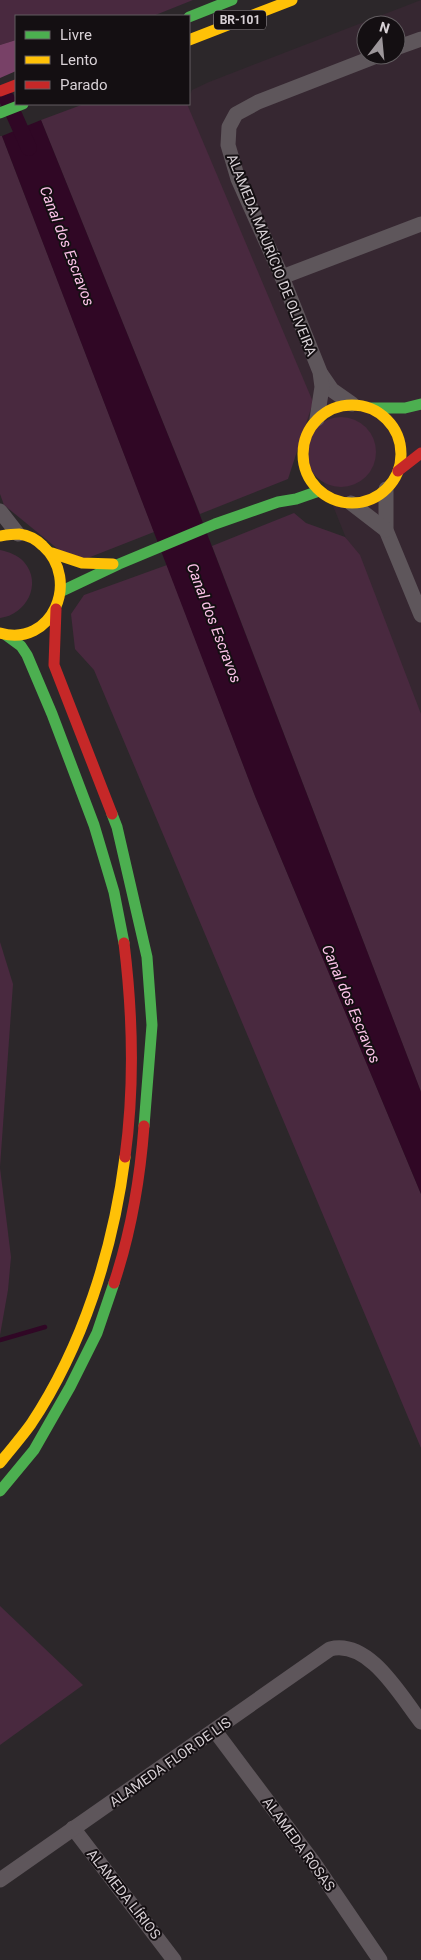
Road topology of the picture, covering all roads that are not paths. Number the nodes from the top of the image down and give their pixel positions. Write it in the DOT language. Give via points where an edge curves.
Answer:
graph roads {
  1 [pos="232,0"];
  2 [pos="292,0"];
  3 [pos="190,17"];
  4 [pos="421,39"];
  5 [pos="190,40"];
  6 [pos="406,44"];
  7 [pos="356,64"];
  8 [pos="15,85"];
  9 [pos="0,91"];
  10 [pos="20,105"];
  11 [pos="0,113"];
  12 [pos="421,224"];
  13 [pos="282,277"];
  14 [pos="320,372"];
  15 [pos="352,404"];
  16 [pos="421,404"];
  17 [pos="371,408"];
  18 [pos="317,418"];
  19 [pos="421,453"];
  20 [pos="398,472"];
  21 [pos="302,482"];
  22 [pos="386,489"];
  23 [pos="319,491"];
  24 [pos="278,502"];
  25 [pos="351,503"];
  26 [pos="0,511"];
  27 [pos="386,530"];
  28 [pos="18,534"];
  29 [pos="0,536"];
  30 [pos="52,554"];
  31 [pos="119,564"];
  32 [pos="62,591"];
  33 [pos="56,610"];
  34 [pos="421,615"];
  35 [pos="3,634"];
  36 [pos="0,1463"];
  37 [pos="0,1491"];
  38 [pos="421,1722"];
  39 [pos="215,1731"];
  40 [pos="73,1828"];
  41 [pos="0,1880"];
  42 [pos="174,1960"];
  43 [pos="380,1960"];
  1 -- 3 [label="street, BR-101"];
  2 -- 5 [label="street, BR-101"];
  4 -- 6 [label="street"];
  7 -- 13 [label="street, ALAMEDA MAURÍCIO DE OLIVEIRA" via="258,102 236,114 229,127 228,145 238,180"];
  8 -- 9 [label="street"];
  10 -- 11 [label="street"];
  12 -- 13 [label="street"];
  13 -- 14 [label="street, ALAMEDA MAURÍCIO DE OLIVEIRA"];
  14 -- 15 [label="street, ALAMEDA MAURÍCIO DE OLIVEIRA" via="332,390"];
  14 -- 18 [label="street, ALAMEDA MAURÍCIO DE OLIVEIRA" via="322,388"];
  15 -- 17 [label="street"];
  15 -- 18 [label="street" via="339,406"];
  16 -- 17 [label="street" via="406,408"];
  17 -- 20 [label="street" via="384,416 400,442"];
  18 -- 21 [label="street" via="307,431 302,446"];
  19 -- 20 [label="street"];
  20 -- 22 [label="street"];
  21 -- 23 [label="street"];
  21 -- 24 [label="street"];
  22 -- 25 [label="street" via="370,500"];
  22 -- 27 [label="street"];
  23 -- 24 [label="street"];
  23 -- 25 [label="street" via="334,500"];
  24 -- 31 [label="street"];
  25 -- 27 [label="street"];
  26 -- 28 [label="street"];
  27 -- 34 [label="street"];
  28 -- 29 [label="street"];
  28 -- 30 [label="street" via="43,544"];
  30 -- 31 [label="street" via="72,562"];
  30 -- 32 [label="street" via="61,571"];
  31 -- 32 [label="street"];
  32 -- 33 [label="street"];
  33 -- 35 [label="street" via="49,619 29,632"];
  33 -- 37 [label="street" via="54,665 117,827 146,957 152,1025 141,1171 126,1246 114,1283 97,1333 66,1394 34,1450"];
  35 -- 36 [label="street" via="24,649 85,797 106,861 124,940 132,1014 132,1104 118,1204 80,1330 35,1418"];
  38 -- 39 [label="street, ALAMEDA FLOR DE LIS" via="377,1666 361,1653 340,1646 319,1656"];
  39 -- 40 [label="street, ALAMEDA FLOR DE LIS"];
  39 -- 43 [label="street, ALAMEDA ROSAS" via="314,1863"];
  40 -- 41 [label="street, ALAMEDA FLOR DE LIS"];
  40 -- 42 [label="street, ALAMEDA LÍRIOS"];
}
